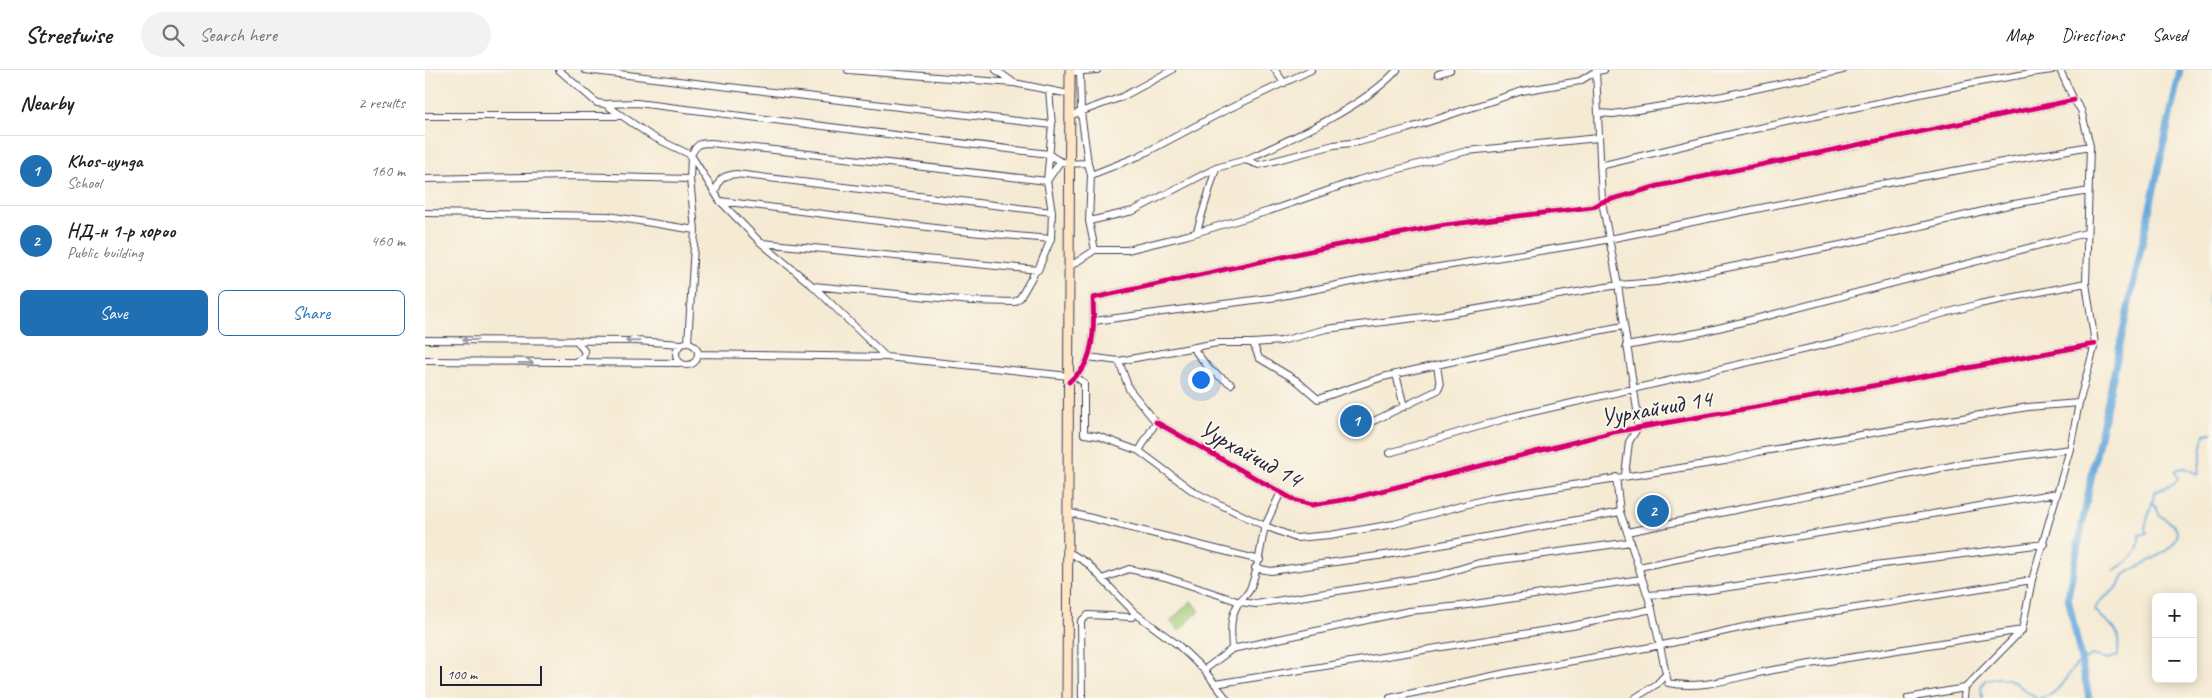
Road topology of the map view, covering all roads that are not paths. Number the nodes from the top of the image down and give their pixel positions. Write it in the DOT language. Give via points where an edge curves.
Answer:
graph roads {
  1 [pos="559,70"];
  2 [pos="585,70"];
  3 [pos="849,70"];
  4 [pos="996,70"];
  5 [pos="1097,70"];
  6 [pos="1172,70"];
  7 [pos="1275,70"];
  8 [pos="1311,70"];
  9 [pos="1397,70"];
  10 [pos="1450,70"];
  11 [pos="1604,70"];
  12 [pos="1843,70"];
  13 [pos="2053,70"];
  14 [pos="2060,70"];
  15 [pos="1069,71"];
  16 [pos="1080,71"];
  17 [pos="1596,71"];
  18 [pos="2036,71"];
  19 [pos="1438,74"];
  20 [pos="1014,83"];
  21 [pos="1284,83"];
  22 [pos="1049,90"];
  23 [pos="1069,94"];
  24 [pos="2074,100"];
  25 [pos="605,104"];
  26 [pos="1081,112"];
  27 [pos="1597,113"];
  28 [pos="425,116"];
  29 [pos="623,116"];
  30 [pos="1069,116"];
  31 [pos="1052,125"];
  32 [pos="1598,138"];
  33 [pos="2090,146"];
  34 [pos="1049,154"];
  35 [pos="691,155"];
  36 [pos="1245,160"];
  37 [pos="1064,163"];
  38 [pos="1088,163"];
  39 [pos="1600,166"];
  40 [pos="1216,168"];
  41 [pos="1091,175"];
  42 [pos="425,179"];
  43 [pos="690,179"];
  44 [pos="1047,181"];
  45 [pos="2089,191"];
  46 [pos="715,194"];
  47 [pos="720,201"];
  48 [pos="1602,202"];
  49 [pos="1052,212"];
  50 [pos="425,213"];
  51 [pos="1089,222"];
  52 [pos="695,230"];
  53 [pos="1197,231"];
  54 [pos="2086,233"];
  55 [pos="1610,238"];
  56 [pos="1051,239"];
  57 [pos="761,243"];
  58 [pos="1095,250"];
  59 [pos="1069,267"];
  60 [pos="1036,270"];
  61 [pos="2086,283"];
  62 [pos="1618,285"];
  63 [pos="813,286"];
  64 [pos="1094,321"];
  65 [pos="1623,326"];
  66 [pos="425,340"];
  67 [pos="576,340"];
  68 [pos="1253,343"];
  69 [pos="685,344"];
  70 [pos="2095,344"];
  71 [pos="1626,346"];
  72 [pos="1193,348"];
  73 [pos="698,354"];
  74 [pos="886,357"];
  75 [pos="1087,357"];
  76 [pos="425,361"];
  77 [pos="1119,361"];
  78 [pos="573,363"];
  79 [pos="679,363"];
  80 [pos="1437,365"];
  81 [pos="1396,374"];
  82 [pos="1071,378"];
  83 [pos="1231,384"];
  84 [pos="1634,389"];
  85 [pos="2079,403"];
  86 [pos="1404,407"];
  87 [pos="1156,422"];
  88 [pos="1361,427"];
  89 [pos="1637,429"];
  90 [pos="2070,448"];
  91 [pos="1139,451"];
  92 [pos="1389,453"];
  93 [pos="1625,475"];
  94 [pos="1616,477"];
  95 [pos="1281,492"];
  96 [pos="2057,494"];
  97 [pos="1067,512"];
  98 [pos="1620,512"];
  99 [pos="1265,526"];
  100 [pos="1627,532"];
  101 [pos="1631,542"];
  102 [pos="2044,544"];
  103 [pos="1067,551"];
  104 [pos="1259,560"];
  105 [pos="1639,567"];
  106 [pos="1255,568"];
  107 [pos="1102,579"];
  108 [pos="1641,579"];
  109 [pos="2032,580"];
  110 [pos="1648,595"];
  111 [pos="1240,602"];
  112 [pos="1652,609"];
  113 [pos="1135,613"];
  114 [pos="2022,630"];
  115 [pos="1661,645"];
  116 [pos="1232,649"];
  117 [pos="1204,670"];
  118 [pos="1666,674"];
  119 [pos="1215,684"];
  120 [pos="1965,688"];
  121 [pos="1067,698"];
  122 [pos="1082,698"];
  123 [pos="1226,698"];
  124 [pos="1390,698"];
  125 [pos="1635,698"];
  126 [pos="1908,698"];
  127 [pos="1964,698"];
  1 -- 25 [label="street" via="591,99"];
  2 -- 31 [label="street"];
  3 -- 20 [label="street"];
  4 -- 20 [label="street"];
  5 -- 16 [label="street"];
  6 -- 26 [label="street" via="1122,97"];
  7 -- 21 [label="street"];
  8 -- 21 [label="street"];
  9 -- 36 [label="street" via="1337,113"];
  10 -- 19 [label="street"];
  11 -- 17 [label="street"];
  12 -- 27 [label="street" via="1723,96 1613,114"];
  13 -- 18 [label="street"];
  14 -- 24 [label="street"];
  15 -- 16 [label="street"];
  15 -- 23 [label="main road"];
  16 -- 26 [label="street"];
  17 -- 27 [label="street"];
  17 -- 36 [label="street" via="1580,81 1522,92 1359,142 1334,145 1259,165"];
  18 -- 39 [label="street" via="1740,132"];
  20 -- 22 [label="street"];
  21 -- 41 [label="street" via="1139,156"];
  22 -- 23 [label="street"];
  22 -- 31 [label="street"];
  23 -- 30 [label="main road"];
  24 -- 33 [label="street" via="2081,110"];
  24 -- 48 [label="street" via="1658,186"];
  25 -- 29 [label="street"];
  25 -- 34 [label="street" via="637,103"];
  26 -- 30 [label="street"];
  26 -- 38 [label="street"];
  27 -- 32 [label="street"];
  28 -- 29 [label="street"];
  29 -- 35 [label="street" via="651,136"];
  30 -- 37 [label="main road"];
  31 -- 34 [label="street"];
  32 -- 39 [label="street"];
  32 -- 53 [label="street" via="1467,151 1358,180 1269,211"];
  33 -- 45 [label="street"];
  33 -- 55 [label="street"];
  34 -- 37 [label="street"];
  34 -- 44 [label="street"];
  35 -- 43 [label="street"];
  35 -- 44 [label="street" via="696,145 701,143"];
  35 -- 46 [label="street"];
  36 -- 40 [label="street"];
  37 -- 38 [label="street"];
  37 -- 44 [label="street"];
  37 -- 59 [label="main road"];
  38 -- 41 [label="street"];
  39 -- 48 [label="street"];
  40 -- 51 [label="street" via="1133,211"];
  40 -- 53 [label="street"];
  41 -- 51 [label="street"];
  42 -- 43 [label="street" via="467,176"];
  43 -- 52 [label="street"];
  44 -- 49 [label="street"];
  45 -- 54 [label="street"];
  45 -- 62 [label="street" via="2008,204 1850,243 1657,282"];
  46 -- 47 [label="street"];
  46 -- 49 [label="street" via="718,181 723,176 736,174"];
  47 -- 56 [label="street" via="959,231"];
  47 -- 57 [label="street"];
  48 -- 55 [label="street"];
  48 -- 64 [label="street" via="1593,207 1468,222 1348,243 1093,298"];
  49 -- 56 [label="street"];
  50 -- 52 [label="street" via="608,216"];
  51 -- 58 [label="street"];
  52 -- 69 [label="street"];
  53 -- 58 [label="street" via="1127,250"];
  54 -- 61 [label="street"];
  54 -- 71 [label="street" via="1749,320"];
  55 -- 62 [label="street"];
  55 -- 64 [label="street" via="1381,276 1277,297"];
  56 -- 60 [label="street"];
  57 -- 60 [label="street"];
  57 -- 63 [label="street"];
  58 -- 59 [label="street"];
  59 -- 82 [label="main road"];
  60 -- 63 [label="street" via="1020,298 1014,302"];
  61 -- 70 [label="street"];
  61 -- 84 [label="street" via="1979,304 1845,340"];
  62 -- 65 [label="street"];
  62 -- 68 [label="street"];
  63 -- 74 [label="street"];
  64 -- 75 [label="street"];
  65 -- 71 [label="street"];
  65 -- 80 [label="street"];
  67 -- 66 [label="street, one-way"];
  69 -- 67 [label="street, one-way"];
  67 -- 78 [label="street" via="585,352 582,359"];
  68 -- 72 [label="street" via="1217,343"];
  68 -- 81 [label="street" via="1259,358 1296,380 1318,399"];
  69 -- 73 [label="street" via="694,345"];
  69 -- 79 [label="street" via="675,352"];
  70 -- 85 [label="street"];
  70 -- 89 [label="street, Уурхайчид 14"];
  71 -- 84 [label="street"];
  72 -- 77 [label="street"];
  72 -- 83 [label="street" via="1210,370"];
  73 -- 74 [label="street"];
  73 -- 79 [label="street" via="692,364 685,366"];
  74 -- 82 [label="street"];
  75 -- 77 [label="street"];
  75 -- 82 [label="street" via="1083,368"];
  76 -- 78 [label="street, one-way"];
  77 -- 87 [label="street" via="1129,389"];
  78 -- 79 [label="street"];
  80 -- 81 [label="street"];
  80 -- 86 [label="street" via="1438,390"];
  81 -- 86 [label="street"];
  82 -- 91 [label="street" via="1084,383 1084,434"];
  82 -- 97 [label="main road"];
  84 -- 89 [label="street"];
  84 -- 92 [label="street" via="1487,424"];
  85 -- 90 [label="street"];
  85 -- 93 [label="street" via="2028,407 1758,452 1725,461"];
  86 -- 88 [label="street"];
  87 -- 91 [label="street"];
  87 -- 95 [label="street, Уурхайчид 14"];
  89 -- 93 [label="street" via="1629,442"];
  89 -- 95 [label="street, Уурхайчид 14" via="1614,432 1349,499 1312,505 1296,502"];
  90 -- 96 [label="street"];
  90 -- 100 [label="street" via="1961,464"];
  91 -- 99 [label="street" via="1194,492"];
  93 -- 94 [label="street"];
  94 -- 98 [label="street"];
  94 -- 99 [label="street" via="1490,498 1394,524 1330,535 1296,538"];
  95 -- 99 [label="street"];
  96 -- 102 [label="street"];
  96 -- 105 [label="street" via="1735,547"];
  97 -- 103 [label="main road"];
  97 -- 104 [label="street"];
  98 -- 100 [label="street"];
  98 -- 106 [label="street" via="1392,554 1271,571"];
  99 -- 104 [label="street"];
  100 -- 101 [label="street"];
  101 -- 105 [label="street"];
  101 -- 111 [label="street" via="1479,563 1439,574 1324,594 1256,604"];
  102 -- 109 [label="street"];
  102 -- 110 [label="street" via="1703,591"];
  103 -- 107 [label="street" via="1087,563"];
  103 -- 121 [label="main road"];
  104 -- 106 [label="street"];
  105 -- 108 [label="street"];
  106 -- 111 [label="street" via="1250,590"];
  107 -- 111 [label="street" via="1129,570 1174,579"];
  107 -- 113 [label="street"];
  108 -- 110 [label="street"];
  108 -- 116 [label="street" via="1409,611"];
  109 -- 114 [label="street"];
  109 -- 115 [label="street" via="1767,622"];
  110 -- 112 [label="street"];
  111 -- 116 [label="street" via="1230,620"];
  112 -- 115 [label="street"];
  112 -- 119 [label="street" via="1572,626"];
  113 -- 117 [label="street" via="1178,645"];
  113 -- 122 [label="street" via="1132,617 1088,615 1081,620"];
  114 -- 118 [label="street" via="1692,686 1668,683"];
  114 -- 120 [label="street"];
  115 -- 118 [label="street"];
  115 -- 124 [label="street"];
  116 -- 117 [label="street"];
  117 -- 119 [label="street"];
  118 -- 125 [label="street"];
  119 -- 123 [label="street"];
  120 -- 126 [label="street"];
  120 -- 127 [label="street"];
}
